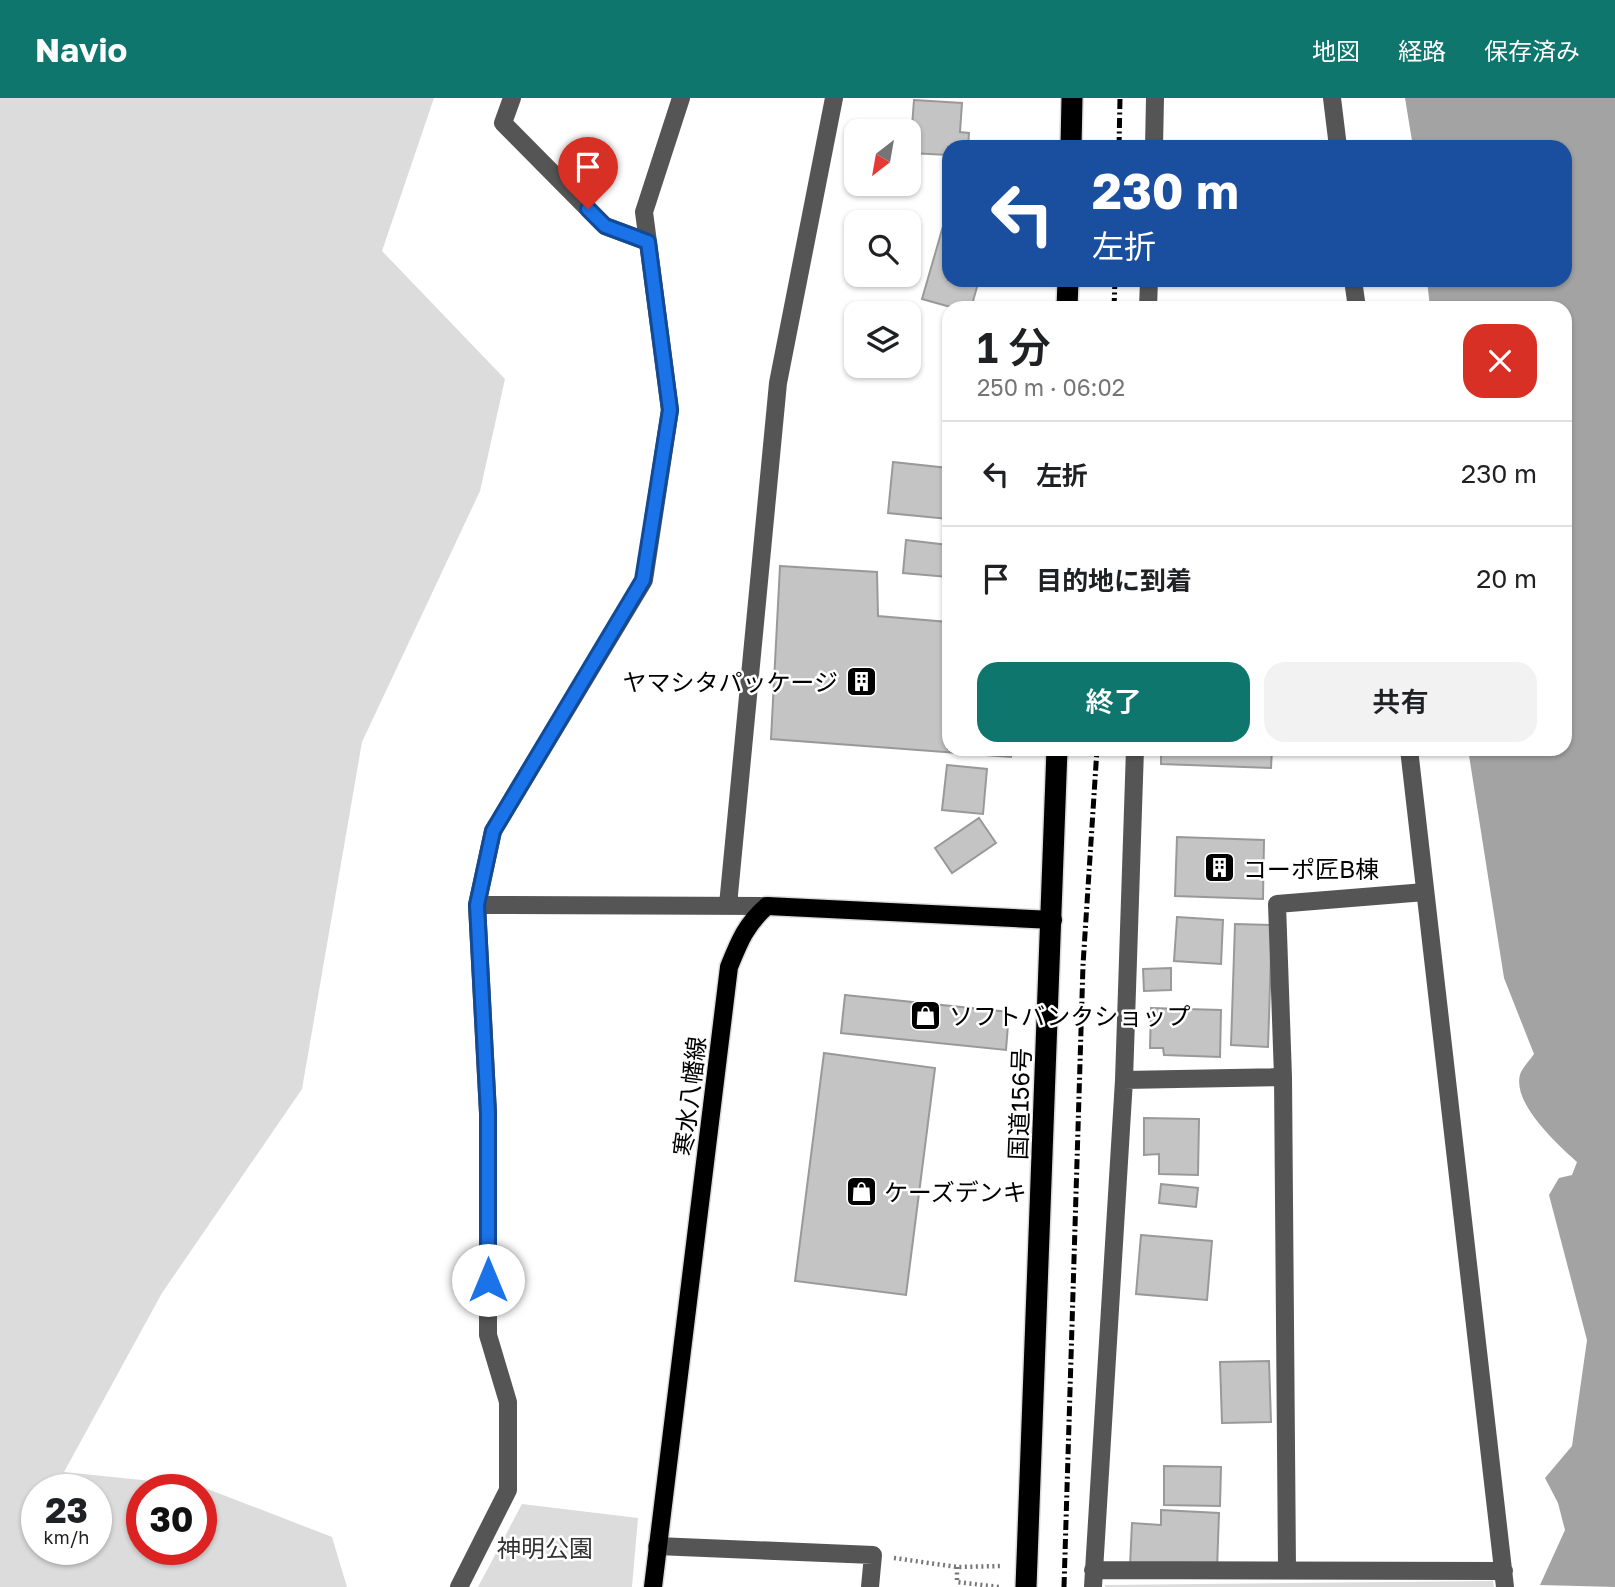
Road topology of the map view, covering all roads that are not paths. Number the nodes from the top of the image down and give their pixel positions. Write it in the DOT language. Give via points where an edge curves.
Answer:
graph roads {
  1 [pos="512,98"];
  2 [pos="681,98"];
  3 [pos="834,98"];
  4 [pos="1072,98"];
  5 [pos="1155,98"];
  6 [pos="1332,98"];
  7 [pos="1071,140"];
  8 [pos="1154,140"];
  9 [pos="1337,140"];
  10 [pos="648,242"];
  11 [pos="1057,756"];
  12 [pos="1135,756"];
  13 [pos="1410,756"];
  14 [pos="1425,892"];
  15 [pos="477,905"];
  16 [pos="728,905"];
  17 [pos="767,906"];
  18 [pos="1053,920"];
  19 [pos="1283,1077"];
  20 [pos="1124,1080"];
  21 [pos="657,1546"];
  22 [pos="1287,1570"];
  23 [pos="1093,1579"];
  24 [pos="1504,1579"];
  25 [pos="458,1587"];
  26 [pos="653,1587"];
  27 [pos="870,1587"];
  28 [pos="1026,1587"];
  1 -- 10 [label="street" via="503,123 605,226"];
  2 -- 10 [label="street" via="644,212"];
  3 -- 16 [label="street" via="778,383"];
  4 -- 7 [label="highway"];
  5 -- 8 [label="street"];
  6 -- 9 [label="street"];
  10 -- 15 [label="street" via="670,410 643,580 493,831"];
  11 -- 18 [label="highway, 国道156号"];
  12 -- 20 [label="street"];
  13 -- 14 [label="street"];
  14 -- 19 [label="street" via="1277,904"];
  14 -- 24 [label="street"];
  15 -- 16 [label="street"];
  15 -- 25 [label="street" via="488,1113 488,1335 508,1402 508,1490"];
  16 -- 17 [label="street"];
  17 -- 18 [label="main road"];
  17 -- 21 [label="main road, 寒水八幡線" via="741,936 729,967"];
  18 -- 28 [label="highway, 国道156号"];
  19 -- 20 [label="street"];
  19 -- 22 [label="street"];
  20 -- 23 [label="street"];
  21 -- 26 [label="main road, 寒水八幡線"];
  21 -- 27 [label="street" via="873,1555"];
  22 -- 23 [label="street"];
  22 -- 24 [label="street"];
}
